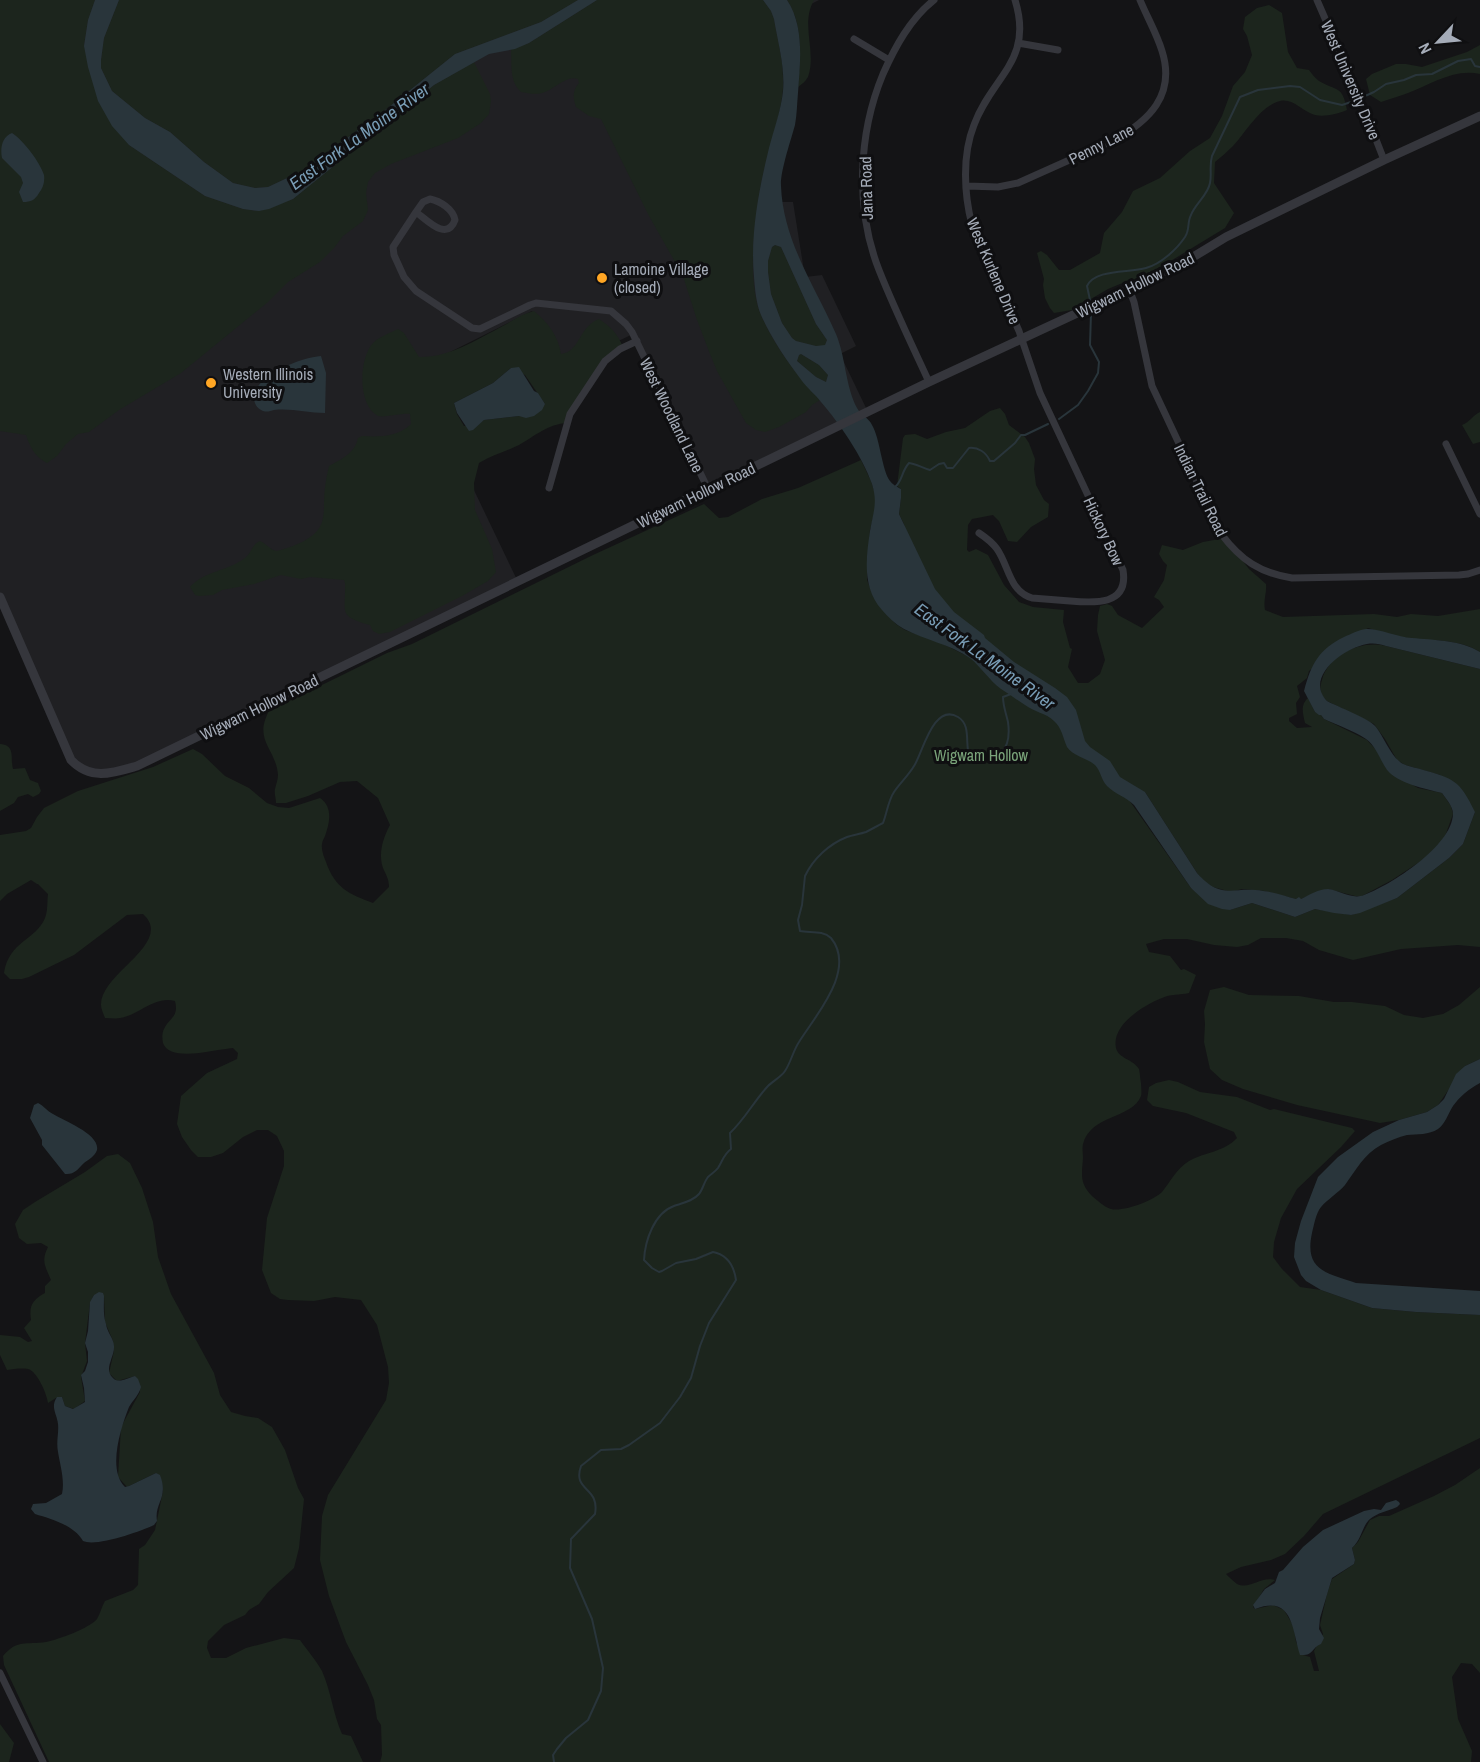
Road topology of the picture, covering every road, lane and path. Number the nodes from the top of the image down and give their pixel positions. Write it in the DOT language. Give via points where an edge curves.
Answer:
graph roads {
  1 [pos="934,0"];
  2 [pos="1015,0"];
  3 [pos="1140,0"];
  4 [pos="1317,0"];
  5 [pos="854,39"];
  6 [pos="1018,43"];
  7 [pos="1058,50"];
  8 [pos="889,60"];
  9 [pos="1480,116"];
  10 [pos="1384,160"];
  11 [pos="967,186"];
  12 [pos="416,212"];
  13 [pos="1129,289"];
  14 [pos="1022,339"];
  15 [pos="637,341"];
  16 [pos="929,382"];
  17 [pos="1446,444"];
  18 [pos="549,488"];
  19 [pos="708,489"];
  20 [pos="1480,514"];
  21 [pos="979,533"];
  22 [pos="1480,570"];
  23 [pos="0,597"];
  24 [pos="0,1673"];
  25 [pos="43,1762"];
  1 -- 8 [label="street, Jana Road" via="908,28"];
  2 -- 6 [label="street, West Kurlene Drive"];
  3 -- 11 [label="street, Penny Lane" via="1162,51 1165,70 1163,89 1147,118 1113,140 1018,183 998,188"];
  4 -- 10 [label="street, West University Drive"];
  5 -- 8 [label="street"];
  6 -- 7 [label="street"];
  6 -- 11 [label="street, West Kurlene Drive" via="1008,70 987,98 973,127 967,152"];
  8 -- 16 [label="street, Jana Road" via="874,98 866,137 864,210 878,269"];
  9 -- 10 [label="street, Wigwam Hollow Road"];
  10 -- 13 [label="street, Wigwam Hollow Road"];
  11 -- 14 [label="street, West Kurlene Drive" via="972,225"];
  12 -- 12 [label="street" via="426,200 434,199 453,213 454,223 447,230 439,229"];
  12 -- 15 [label="street, West Woodland Lane" via="393,247 400,270 416,291 472,328 480,329 542,303 611,311"];
  13 -- 14 [label="street, Wigwam Hollow Road"];
  13 -- 22 [label="street, Indian Trail Road" via="1152,386 1222,535 1238,554 1270,573 1292,578 1460,575"];
  14 -- 16 [label="street, Wigwam Hollow Road"];
  14 -- 21 [label="street, Hickory Bow" via="1040,393 1123,570 1121,589 1100,603 1026,596 1016,588 998,549"];
  15 -- 18 [label="street" via="605,361 570,414"];
  15 -- 19 [label="street, West Woodland Lane"];
  16 -- 19 [label="street, Wigwam Hollow Road"];
  17 -- 20 [label="street"];
  19 -- 23 [label="street, Wigwam Hollow Road" via="137,766 110,773 88,772 71,759"];
  24 -- 25 [label="street"];
}
